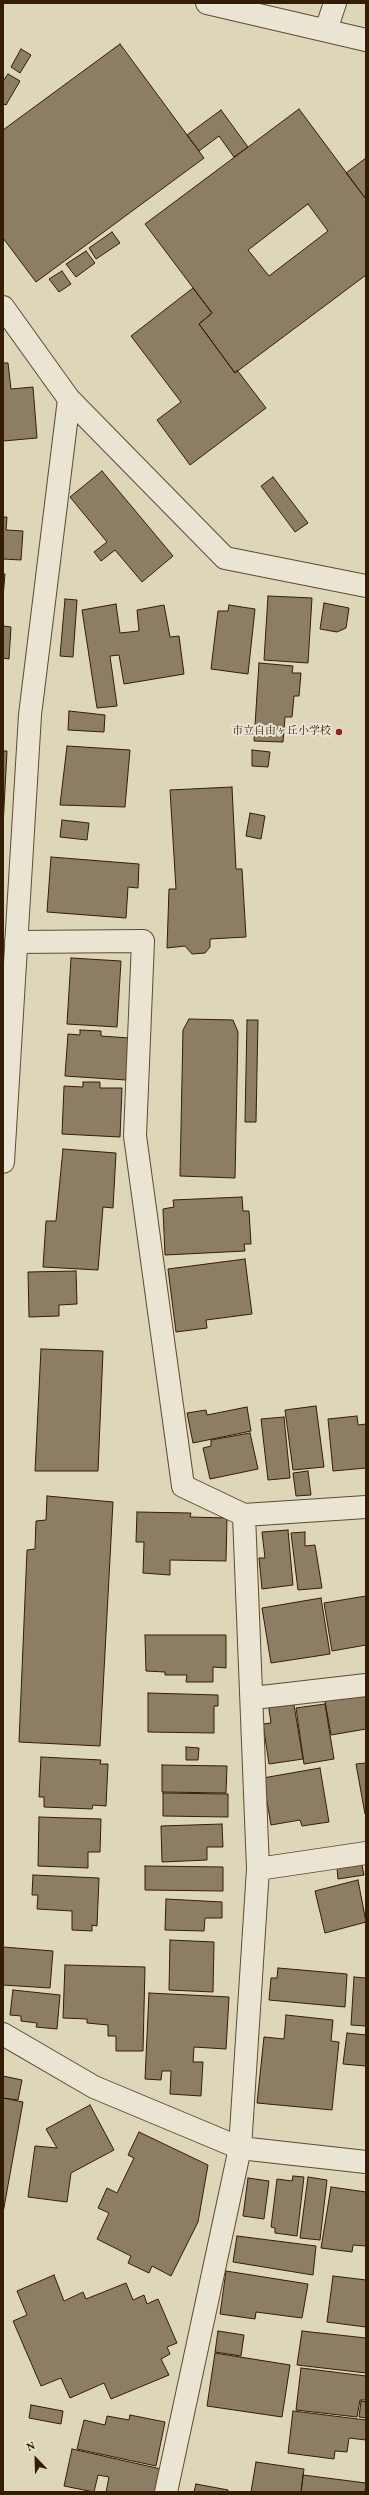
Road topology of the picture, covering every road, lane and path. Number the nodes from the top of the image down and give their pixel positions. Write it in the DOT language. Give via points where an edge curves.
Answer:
graph roads {
  1 [pos="207,3"];
  2 [pos="336,3"];
  3 [pos="326,30"];
  4 [pos="366,40"];
  5 [pos="3,307"];
  6 [pos="69,399"];
  7 [pos="366,586"];
  8 [pos="16,942"];
  9 [pos="3,1152"];
  10 [pos="366,1507"];
  11 [pos="244,1514"];
  12 [pos="366,1685"];
  13 [pos="253,1698"];
  14 [pos="366,1853"];
  15 [pos="258,1869"];
  16 [pos="3,2034"];
  17 [pos="240,2148"];
  18 [pos="366,2162"];
  19 [pos="166,2492"];
  1 -- 3 [label="street"];
  2 -- 3 [label="street"];
  3 -- 4 [label="street"];
  5 -- 6 [label="street"];
  6 -- 7 [label="street" via="225,558"];
  6 -- 8 [label="street" via="30,715"];
  8 -- 9 [label="street"];
  8 -- 11 [label="street" via="143,941 135,1136 183,1486"];
  10 -- 11 [label="street"];
  11 -- 13 [label="street"];
  12 -- 13 [label="street"];
  13 -- 15 [label="street"];
  14 -- 15 [label="street"];
  15 -- 17 [label="street"];
  16 -- 17 [label="street" via="94,2087"];
  17 -- 18 [label="street"];
  17 -- 19 [label="street"];
}
